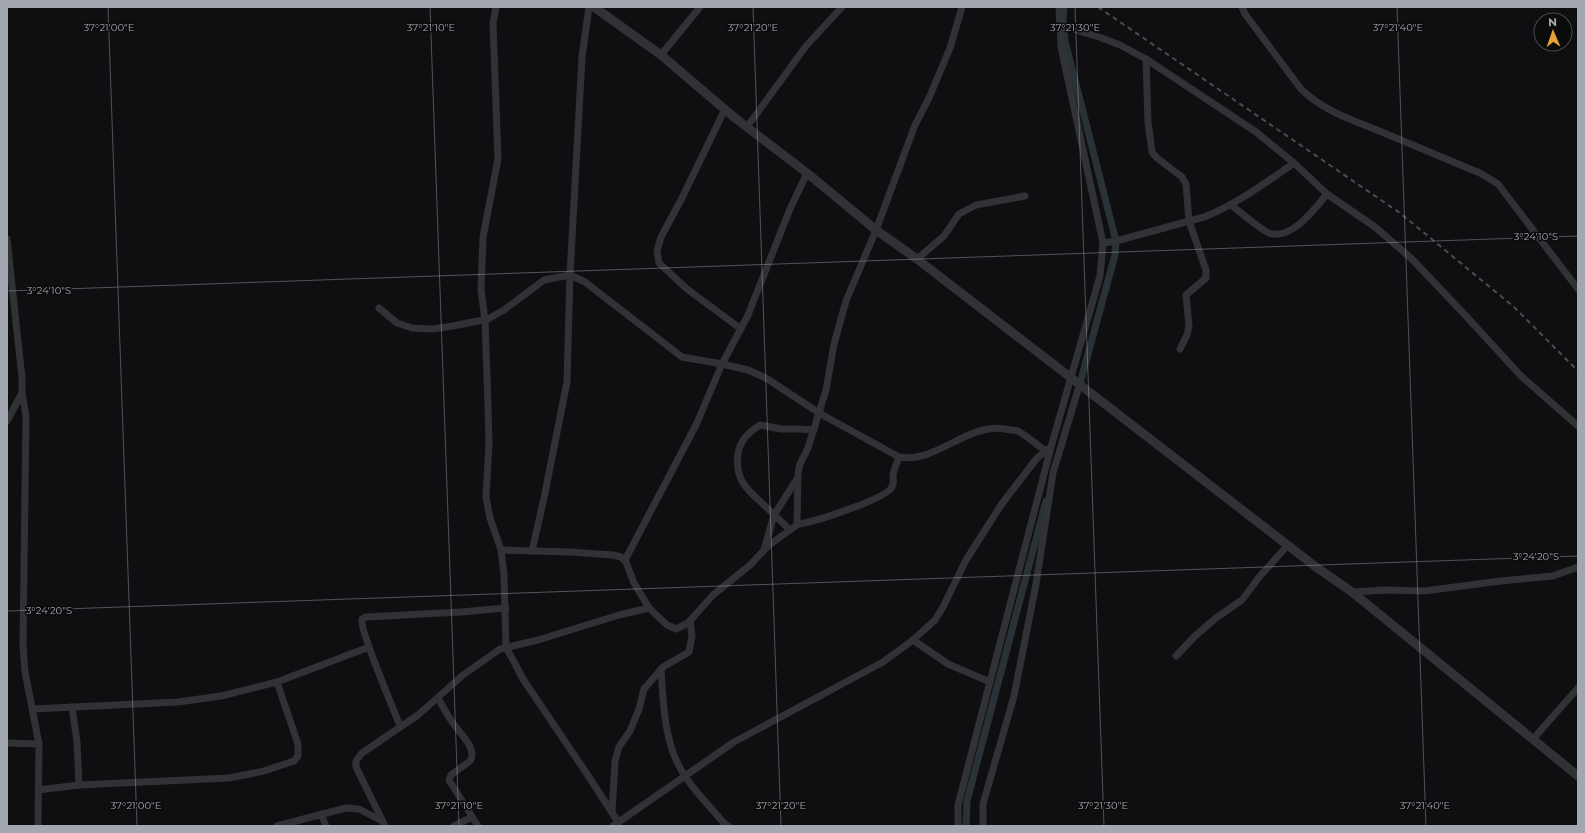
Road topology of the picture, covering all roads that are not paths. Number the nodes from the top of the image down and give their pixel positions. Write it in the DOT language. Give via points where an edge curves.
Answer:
graph roads {
  1 [pos="496,7"];
  2 [pos="589,7"];
  3 [pos="594,7"];
  4 [pos="700,7"];
  5 [pos="962,7"];
  6 [pos="1059,7"];
  7 [pos="1242,7"];
  8 [pos="838,8"];
  9 [pos="1063,26"];
  10 [pos="661,55"];
  11 [pos="1146,59"];
  12 [pos="725,109"];
  13 [pos="747,128"];
  14 [pos="1294,163"];
  15 [pos="806,173"];
  16 [pos="1327,194"];
  17 [pos="1025,196"];
  18 [pos="1231,205"];
  19 [pos="1189,222"];
  20 [pos="876,230"];
  21 [pos="7,239"];
  22 [pos="1103,243"];
  23 [pos="917,258"];
  24 [pos="570,275"];
  25 [pos="1578,289"];
  26 [pos="378,308"];
  27 [pos="485,320"];
  28 [pos="741,329"];
  29 [pos="1180,349"];
  30 [pos="722,364"];
  31 [pos="1070,376"];
  32 [pos="1080,383"];
  33 [pos="22,393"];
  34 [pos="819,412"];
  35 [pos="7,421"];
  36 [pos="1578,426"];
  37 [pos="814,430"];
  38 [pos="1048,449"];
  39 [pos="899,457"];
  40 [pos="798,478"];
  41 [pos="774,515"];
  42 [pos="797,524"];
  43 [pos="790,530"];
  44 [pos="1288,545"];
  45 [pos="501,550"];
  46 [pos="764,550"];
  47 [pos="532,551"];
  48 [pos="625,560"];
  49 [pos="1578,567"];
  50 [pos="1352,592"];
  51 [pos="506,608"];
  52 [pos="648,608"];
  53 [pos="690,621"];
  54 [pos="913,640"];
  55 [pos="369,647"];
  56 [pos="506,647"];
  57 [pos="1176,656"];
  58 [pos="661,668"];
  59 [pos="277,682"];
  60 [pos="990,682"];
  61 [pos="1578,688"];
  62 [pos="438,698"];
  63 [pos="72,707"];
  64 [pos="32,709"];
  65 [pos="400,726"];
  66 [pos="1533,740"];
  67 [pos="7,743"];
  68 [pos="39,744"];
  69 [pos="685,775"];
  70 [pos="1578,776"];
  71 [pos="79,785"];
  72 [pos="38,790"];
  73 [pos="612,812"];
  74 [pos="321,814"];
  75 [pos="472,817"];
  76 [pos="384,823"];
  77 [pos="617,825"];
  78 [pos="38,826"];
  79 [pos="277,826"];
  80 [pos="326,826"];
  81 [pos="454,826"];
  82 [pos="478,826"];
  83 [pos="728,826"];
  84 [pos="958,826"];
  85 [pos="982,826"];
  1 -- 27 [label="street" via="493,23 498,159 482,247 481,290"];
  2 -- 24 [label="street" via="582,57"];
  3 -- 10 [label="street"];
  4 -- 10 [label="street"];
  5 -- 20 [label="street" via="950,48 915,125"];
  6 -- 9 [label="street"];
  7 -- 25 [label="street" via="1311,98 1354,121 1480,173 1498,184"];
  8 -- 13 [label="street" via="806,46"];
  9 -- 11 [label="street" via="1120,45"];
  9 -- 22 [label="street" via="1061,47"];
  10 -- 12 [label="street"];
  11 -- 14 [label="street" via="1256,132"];
  11 -- 19 [label="street" via="1148,122 1152,152 1186,184"];
  12 -- 13 [label="street"];
  12 -- 28 [label="street" via="663,232 657,257 659,263 687,289"];
  13 -- 15 [label="street"];
  14 -- 16 [label="street"];
  14 -- 18 [label="street"];
  15 -- 20 [label="street"];
  15 -- 28 [label="street"];
  16 -- 18 [label="street" via="1311,214 1283,234 1268,233"];
  16 -- 36 [label="street" via="1375,227 1412,259 1521,376"];
  17 -- 23 [label="street" via="976,205 959,214 944,236"];
  18 -- 19 [label="street"];
  19 -- 22 [label="street"];
  19 -- 29 [label="street" via="1206,275 1202,283 1186,295 1189,326"];
  20 -- 23 [label="street"];
  20 -- 34 [label="street" via="846,301"];
  21 -- 33 [label="street"];
  22 -- 31 [label="street" via="1100,276"];
  23 -- 31 [label="street"];
  24 -- 27 [label="street" via="544,280 504,310"];
  24 -- 30 [label="street" via="586,282 682,357"];
  24 -- 47 [label="street" via="567,382"];
  26 -- 27 [label="street" via="397,322 412,328 433,329"];
  27 -- 45 [label="street" via="489,444 486,497"];
  28 -- 30 [label="street"];
  30 -- 34 [label="street" via="748,370 766,378"];
  30 -- 48 [label="street" via="696,426"];
  31 -- 32 [label="street"];
  31 -- 38 [label="street"];
  32 -- 44 [label="street"];
  32 -- 85 [label="street" via="1053,473 1036,584 1014,696 983,804"];
  33 -- 35 [label="street"];
  33 -- 64 [label="street" via="26,416 23,645 24,672"];
  34 -- 37 [label="street"];
  34 -- 39 [label="street"];
  37 -- 40 [label="street" via="806,456 800,464"];
  37 -- 41 [label="street" via="781,429 760,425 748,433 739,448 737,462 742,482"];
  38 -- 39 [label="street" via="1017,431 998,428 982,429 928,454 909,458"];
  38 -- 54 [label="street" via="1001,504 966,560 944,607 935,620"];
  38 -- 60 [label="street"];
  39 -- 42 [label="street" via="892,487 878,498"];
  40 -- 41 [label="street"];
  40 -- 42 [label="street"];
  41 -- 43 [label="street"];
  41 -- 46 [label="street"];
  42 -- 43 [label="street"];
  43 -- 46 [label="street"];
  44 -- 50 [label="street"];
  44 -- 57 [label="street" via="1242,600 1216,618"];
  45 -- 47 [label="street"];
  45 -- 51 [label="street"];
  46 -- 53 [label="street" via="714,595"];
  47 -- 48 [label="street" via="613,555"];
  48 -- 52 [label="street"];
  49 -- 50 [label="street" via="1553,576 1424,591"];
  50 -- 66 [label="street"];
  51 -- 55 [label="street" via="363,618 361,622"];
  51 -- 56 [label="street"];
  52 -- 53 [label="street" via="674,629 685,626"];
  52 -- 56 [label="street"];
  53 -- 58 [label="street" via="690,652"];
  54 -- 60 [label="street" via="948,664"];
  54 -- 69 [label="street" via="882,662 734,742"];
  55 -- 59 [label="street"];
  55 -- 65 [label="street"];
  56 -- 62 [label="street" via="463,675"];
  56 -- 73 [label="street" via="523,679"];
  58 -- 69 [label="street" via="665,716 673,751"];
  58 -- 73 [label="street" via="644,689 630,731 619,747 615,761"];
  59 -- 63 [label="street" via="200,700"];
  59 -- 71 [label="street" via="298,744 298,756 294,760 264,771 229,778"];
  60 -- 84 [label="street" via="958,805"];
  61 -- 66 [label="street"];
  62 -- 65 [label="street"];
  62 -- 75 [label="street" via="469,744 472,758 451,775 449,780"];
  63 -- 64 [label="street"];
  63 -- 71 [label="street"];
  64 -- 68 [label="street"];
  65 -- 76 [label="street" via="362,753 356,761 357,771"];
  66 -- 70 [label="street"];
  67 -- 68 [label="street"];
  68 -- 72 [label="street"];
  69 -- 77 [label="street"];
  69 -- 83 [label="street"];
  71 -- 72 [label="street"];
  72 -- 78 [label="street"];
  73 -- 77 [label="street"];
  74 -- 76 [label="street" via="353,807"];
  74 -- 79 [label="street"];
  74 -- 80 [label="street"];
  75 -- 81 [label="street"];
  75 -- 82 [label="street"];
}
